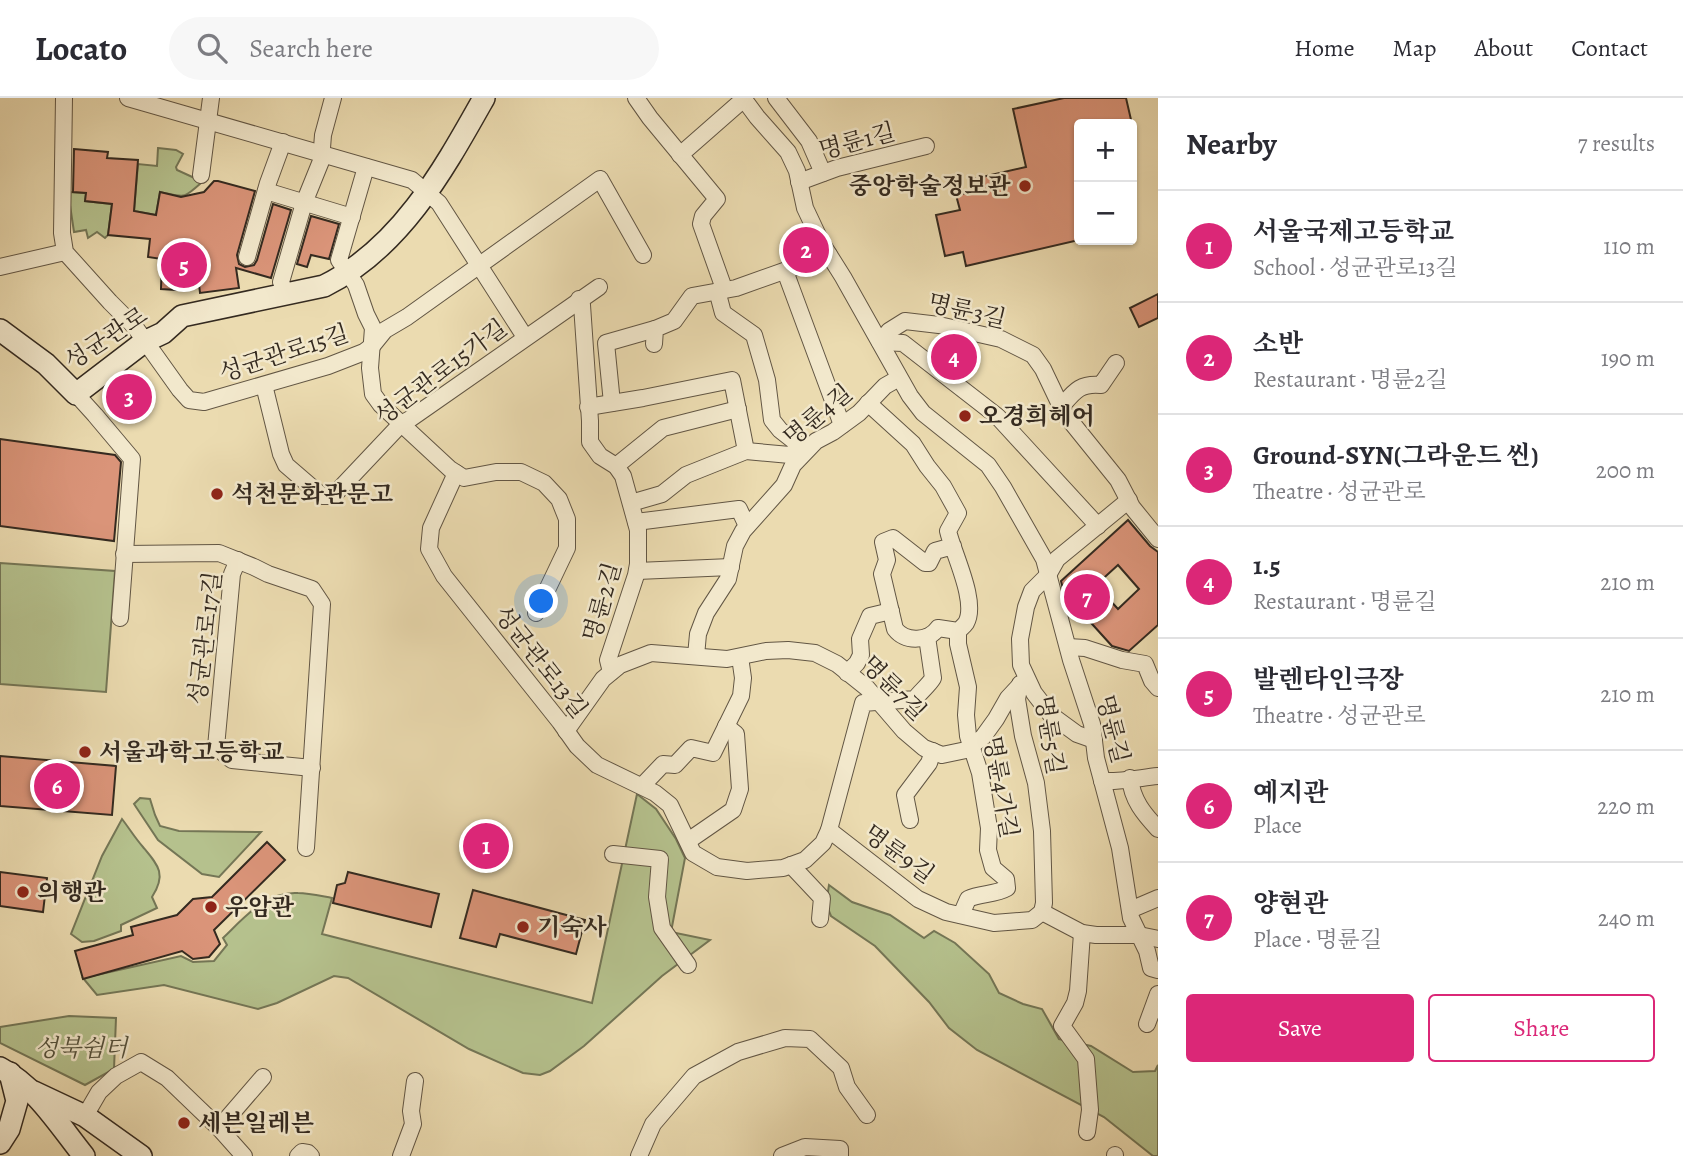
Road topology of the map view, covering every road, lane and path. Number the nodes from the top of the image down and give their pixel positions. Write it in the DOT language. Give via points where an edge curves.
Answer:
graph roads {
  1 [pos="64,98"];
  2 [pos="128,98"];
  3 [pos="211,98"];
  4 [pos="333,98"];
  5 [pos="484,98"];
  6 [pos="636,98"];
  7 [pos="744,98"];
  8 [pos="776,98"];
  9 [pos="207,121"];
  10 [pos="283,142"];
  11 [pos="926,146"];
  12 [pos="321,153"];
  13 [pos="680,155"];
  14 [pos="366,167"];
  15 [pos="822,173"];
  16 [pos="201,175"];
  17 [pos="799,181"];
  18 [pos="265,191"];
  19 [pos="427,192"];
  20 [pos="304,203"];
  21 [pos="352,217"];
  22 [pos="65,252"];
  23 [pos="643,255"];
  24 [pos="830,255"];
  25 [pos="247,257"];
  26 [pos="479,265"];
  27 [pos="0,267"];
  28 [pos="785,271"];
  29 [pos="347,273"];
  30 [pos="599,287"];
  31 [pos="721,291"];
  32 [pos="286,295"];
  33 [pos="579,299"];
  34 [pos="0,330"];
  35 [pos="525,337"];
  36 [pos="144,342"];
  37 [pos="880,342"];
  38 [pos="372,346"];
  39 [pos="1116,363"];
  40 [pos="899,378"];
  41 [pos="264,385"];
  42 [pos="75,394"];
  43 [pos="612,403"];
  44 [pos="868,403"];
  45 [pos="588,407"];
  46 [pos="1061,407"];
  47 [pos="738,409"];
  48 [pos="401,424"];
  49 [pos="842,425"];
  50 [pos="746,451"];
  51 [pos="801,456"];
  52 [pos="616,466"];
  53 [pos="456,473"];
  54 [pos="1129,500"];
  55 [pos="631,503"];
  56 [pos="636,522"];
  57 [pos="747,526"];
  58 [pos="1098,526"];
  59 [pos="1158,539"];
  60 [pos="953,546"];
  61 [pos="124,554"];
  62 [pos="237,560"];
  63 [pos="731,567"];
  64 [pos="637,572"];
  65 [pos="1048,575"];
  66 [pos="891,611"];
  67 [pos="537,612"];
  68 [pos="120,618"];
  69 [pos="958,631"];
  70 [pos="928,636"];
  71 [pos="1068,647"];
  72 [pos="696,656"];
  73 [pos="740,657"];
  74 [pos="1151,660"];
  75 [pos="611,672"];
  76 [pos="847,673"];
  77 [pos="1023,680"];
  78 [pos="1158,688"];
  79 [pos="878,701"];
  80 [pos="726,726"];
  81 [pos="566,731"];
  82 [pos="1094,740"];
  83 [pos="972,746"];
  84 [pos="933,751"];
  85 [pos="312,768"];
  86 [pos="1158,776"];
  87 [pos="1130,778"];
  88 [pos="1102,781"];
  89 [pos="642,786"];
  90 [pos="910,820"];
  91 [pos="1158,829"];
  92 [pos="829,830"];
  93 [pos="688,841"];
  94 [pos="306,848"];
  95 [pos="613,854"];
  96 [pos="791,865"];
  97 [pos="1158,898"];
  98 [pos="1129,911"];
  99 [pos="1042,912"];
  100 [pos="961,915"];
  101 [pos="820,919"];
  102 [pos="1082,933"];
  103 [pos="1139,936"];
  104 [pos="1158,939"];
  105 [pos="688,965"];
  106 [pos="1158,970"];
  107 [pos="1158,994"];
  108 [pos="1147,1024"];
  109 [pos="5,1070"];
  110 [pos="263,1077"];
  111 [pos="415,1081"];
  112 [pos="34,1093"];
  113 [pos="867,1115"];
  114 [pos="85,1116"];
  115 [pos="219,1128"];
  116 [pos="1087,1132"];
  117 [pos="0,1143"];
  118 [pos="84,1156"];
  119 [pos="141,1156"];
  120 [pos="244,1156"];
  121 [pos="298,1156"];
  122 [pos="311,1156"];
  123 [pos="401,1156"];
  124 [pos="639,1156"];
  125 [pos="782,1156"];
  126 [pos="840,1156"];
  1 -- 22 [label="street"];
  2 -- 9 [label="street"];
  3 -- 9 [label="street"];
  4 -- 12 [label="street"];
  5 -- 19 [label="street, 성균관로"];
  6 -- 13 [label="street"];
  7 -- 13 [label="street, 명륜길"];
  7 -- 17 [label="street, 명륜길" via="788,152"];
  8 -- 15 [label="street" via="809,141"];
  9 -- 10 [label="street"];
  9 -- 16 [label="street"];
  10 -- 12 [label="street"];
  10 -- 18 [label="street"];
  11 -- 15 [label="street, 명륜1길"];
  12 -- 14 [label="street"];
  12 -- 20 [label="street"];
  13 -- 31 [label="street" via="717,199 701,224"];
  14 -- 19 [label="street" via="412,180"];
  14 -- 21 [label="street"];
  15 -- 17 [label="street, 명륜1길"];
  17 -- 24 [label="street, 명륜길" via="805,208"];
  18 -- 20 [label="street"];
  18 -- 25 [label="street"];
  19 -- 26 [label="street"];
  19 -- 29 [label="street, 성균관로" via="394,234"];
  20 -- 21 [label="street"];
  20 -- 32 [label="street" via="281,282"];
  21 -- 29 [label="street" via="339,260"];
  22 -- 27 [label="street"];
  22 -- 36 [label="street"];
  23 -- 26 [label="street, 성균관로15길" via="600,179"];
  24 -- 28 [label="street"];
  24 -- 37 [label="street, 명륜길"];
  26 -- 35 [label="street"];
  26 -- 38 [label="street, 성균관로15길" via="386,330"];
  28 -- 31 [label="street"];
  28 -- 49 [label="street"];
  29 -- 32 [label="street, 성균관로" via="324,286"];
  29 -- 38 [label="street" via="373,328"];
  30 -- 33 [label="street, 성균관로15가길"];
  31 -- 43 [label="street" via="692,296 654,337 606,343"];
  31 -- 51 [label="street" via="723,313 754,335 767,380 772,421 794,441"];
  32 -- 36 [label="street, 성균관로" via="182,316"];
  33 -- 35 [label="street, 성균관로15가길"];
  33 -- 45 [label="street, 명륜2길"];
  34 -- 42 [label="street, 성균관로" via="46,364"];
  35 -- 48 [label="street, 성균관로15가길"];
  36 -- 41 [label="street, 성균관로15길" via="189,400 204,402"];
  36 -- 42 [label="street, 성균관로"];
  37 -- 40 [label="street, 명륜길"];
  37 -- 46 [label="street, 명륜3길" via="905,321 1001,339 1033,355"];
  37 -- 58 [label="street" via="903,344 997,416"];
  38 -- 41 [label="street, 성균관로15길" via="328,366"];
  38 -- 48 [label="street" via="373,394"];
  39 -- 46 [label="street" via="1101,385 1079,387"];
  40 -- 44 [label="street, 명륜4길"];
  40 -- 65 [label="street, 명륜길" via="923,413 988,465 1044,559"];
  41 -- 48 [label="street, 성균관로15가길" via="286,465 323,496 333,496"];
  42 -- 61 [label="street" via="132,459"];
  43 -- 45 [label="street"];
  43 -- 47 [label="street" via="732,380"];
  44 -- 49 [label="street, 명륜4길"];
  44 -- 60 [label="street, 명륜4가길" via="913,444 943,486 958,513 948,531"];
  45 -- 52 [label="street, 명륜2길" via="590,442 600,456"];
  46 -- 54 [label="street, 명륜3길"];
  47 -- 50 [label="street"];
  47 -- 52 [label="street" via="663,428"];
  48 -- 53 [label="street"];
  49 -- 51 [label="street, 명륜4길"];
  50 -- 51 [label="street"];
  50 -- 55 [label="street" via="686,475 662,494"];
  51 -- 57 [label="street, 명륜4길" via="784,485"];
  52 -- 55 [label="street, 명륜2길" via="624,476"];
  53 -- 67 [label="street, 성균관로13길" via="464,478 521,472 544,482 559,499 567,519 567,548"];
  53 -- 81 [label="street, 성균관로13길" via="431,528 429,549 444,576"];
  54 -- 58 [label="street"];
  54 -- 59 [label="street, 명륜3길"];
  55 -- 56 [label="street, 명륜2길"];
  56 -- 57 [label="street" via="739,509"];
  56 -- 64 [label="street, 명륜2길"];
  57 -- 63 [label="street, 명륜4길" via="735,546"];
  58 -- 65 [label="street" via="1057,559"];
  60 -- 66 [label="street" via="935,551 925,563 893,538 883,542 887,560 882,574"];
  60 -- 69 [label="street, 명륜4가길" via="970,606 966,623"];
  61 -- 62 [label="street, 성균관로17길" via="219,553"];
  61 -- 68 [label="street"];
  62 -- 85 [label="street, 성균관로17길" via="312,589 322,604"];
  62 -- 85 [label="street, 성균관로17길" via="216,747 232,760"];
  63 -- 64 [label="street"];
  63 -- 72 [label="street, 명륜4길" via="706,613"];
  64 -- 75 [label="street, 명륜2길" via="608,660"];
  65 -- 71 [label="street, 명륜길"];
  65 -- 77 [label="street, 명륜5길" via="1032,591 1026,607 1020,639"];
  66 -- 70 [label="street" via="900,635"];
  66 -- 76 [label="street" via="870,616 859,639 861,655"];
  69 -- 70 [label="street" via="938,628"];
  69 -- 83 [label="street, 명륜4가길"];
  70 -- 79 [label="street" via="930,684 915,699"];
  71 -- 74 [label="street" via="1122,660"];
  71 -- 82 [label="street, 명륜길"];
  72 -- 73 [label="street, 명륜7길"];
  72 -- 75 [label="street, 명륜7길" via="652,653"];
  73 -- 76 [label="street, 명륜7길" via="766,651 815,653"];
  73 -- 80 [label="street" via="741,695"];
  74 -- 78 [label="street" via="1152,681"];
  75 -- 81 [label="street, 명륜7길"];
  76 -- 79 [label="street, 명륜7길"];
  77 -- 82 [label="street" via="1051,715"];
  77 -- 83 [label="street" via="984,737"];
  77 -- 99 [label="street, 명륜5길" via="1017,699 1042,831"];
  79 -- 84 [label="street, 명륜7길" via="904,731"];
  79 -- 92 [label="street, 명륜9길" via="863,704"];
  80 -- 89 [label="street" via="713,753 691,748 675,765 663,764"];
  80 -- 93 [label="street" via="736,734 740,789 733,810"];
  81 -- 89 [label="street, 성균관로13길" via="597,765"];
  82 -- 88 [label="street, 명륜길"];
  83 -- 84 [label="street, 명륜7길" via="942,755"];
  83 -- 100 [label="street, 명륜4가길" via="989,828 988,850 1007,887 968,900"];
  84 -- 90 [label="street, 명륜7길" via="905,795"];
  85 -- 94 [label="street, 성균관로17길"];
  86 -- 87 [label="street"];
  87 -- 88 [label="street"];
  87 -- 91 [label="street" via="1131,791"];
  88 -- 98 [label="street, 명륜길" via="1120,848"];
  89 -- 93 [label="street, 성균관로13길" via="670,805"];
  92 -- 96 [label="street, 성균관로13길" via="823,844 805,860"];
  92 -- 100 [label="street, 명륜9길" via="918,899"];
  93 -- 96 [label="street, 성균관로13길" via="693,853 717,867 747,871"];
  95 -- 105 [label="street" via="660,859 657,897 662,928"];
  96 -- 101 [label="street" via="822,898"];
  97 -- 98 [label="street"];
  98 -- 103 [label="street, 명륜길"];
  99 -- 100 [label="street, 명륜9길" via="1032,920 994,923"];
  99 -- 102 [label="street"];
  102 -- 103 [label="street"];
  102 -- 116 [label="street" via="1078,991 1062,1026 1086,1059"];
  103 -- 104 [label="street"];
  103 -- 106 [label="street, 명륜길" via="1151,968"];
  107 -- 108 [label="street"];
  109 -- 112 [label="street"];
  109 -- 117 [label="street" via="17,1101"];
  110 -- 115 [label="street"];
  111 -- 123 [label="street" via="413,1124"];
  112 -- 114 [label="street"];
  112 -- 118 [label="street"];
  113 -- 124 [label="street" via="847,1087 841,1068 810,1039 785,1038 738,1052 694,1076 653,1124"];
  114 -- 115 [label="street" via="99,1092 141,1062 167,1078"];
  114 -- 119 [label="street"];
  115 -- 120 [label="street"];
  121 -- 122 [label="street" via="302,1152"];
  125 -- 126 [label="street" via="805,1147 840,1149"];
}
